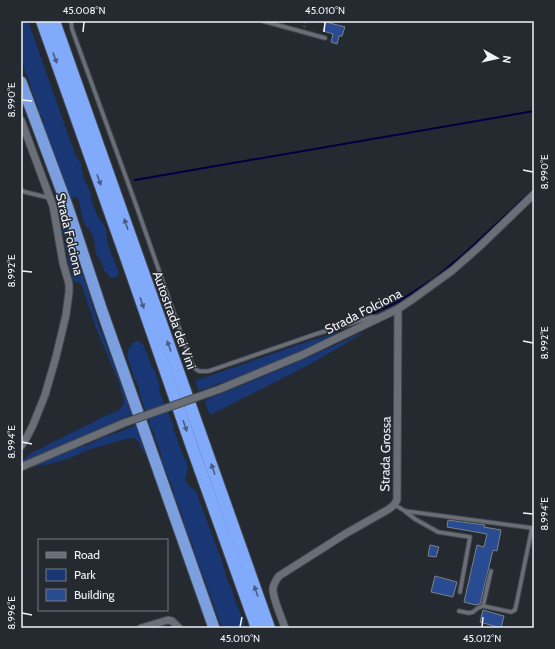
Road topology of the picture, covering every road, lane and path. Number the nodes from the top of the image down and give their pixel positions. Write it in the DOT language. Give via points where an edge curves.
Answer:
graph roads {
  1 [pos="42,21"];
  2 [pos="54,21"];
  3 [pos="71,21"];
  4 [pos="263,21"];
  5 [pos="325,38"];
  6 [pos="21,82"];
  7 [pos="21,120"];
  8 [pos="21,190"];
  9 [pos="534,194"];
  10 [pos="51,198"];
  11 [pos="398,309"];
  12 [pos="383,317"];
  13 [pos="21,446"];
  14 [pos="21,467"];
  15 [pos="394,505"];
  16 [pos="405,511"];
  17 [pos="491,571"];
  18 [pos="460,592"];
  19 [pos="483,606"];
  20 [pos="459,611"];
  21 [pos="141,628"];
  22 [pos="179,628"];
  23 [pos="214,628"];
  24 [pos="257,628"];
  25 [pos="269,628"];
  26 [pos="285,628"];
  1 -- 24 [label="highway, Autostrada dei Vini, one-way"];
  25 -- 2 [label="highway, Autostrada dei Vini, one-way"];
  3 -- 12 [label="lane" via="191,362 198,371 209,371 316,334 372,317"];
  4 -- 5 [label="lane"];
  6 -- 23 [label="highway" via="68,208"];
  7 -- 10 [label="street, Strada Folciona"];
  8 -- 10 [label="lane"];
  9 -- 11 [label="street, Strada Folciona" via="453,270"];
  10 -- 13 [label="street, Strada Folciona" via="69,296 45,395"];
  11 -- 12 [label="street, Strada Folciona"];
  11 -- 15 [label="street, Strada Grossa" via="398,494"];
  12 -- 14 [label="street, Strada Folciona, bridge" via="302,355 220,389 124,423"];
  15 -- 16 [label="lane"];
  15 -- 26 [label="street, Strada Grossa" via="275,580 274,593"];
  16 -- 18 [label="lane" via="438,532 470,537"];
  16 -- 19 [label="lane" via="532,528 515,610 511,612"];
  17 -- 19 [label="lane"];
  19 -- 20 [label="lane" via="469,613"];
  21 -- 22 [label="street" via="168,620"];
}
